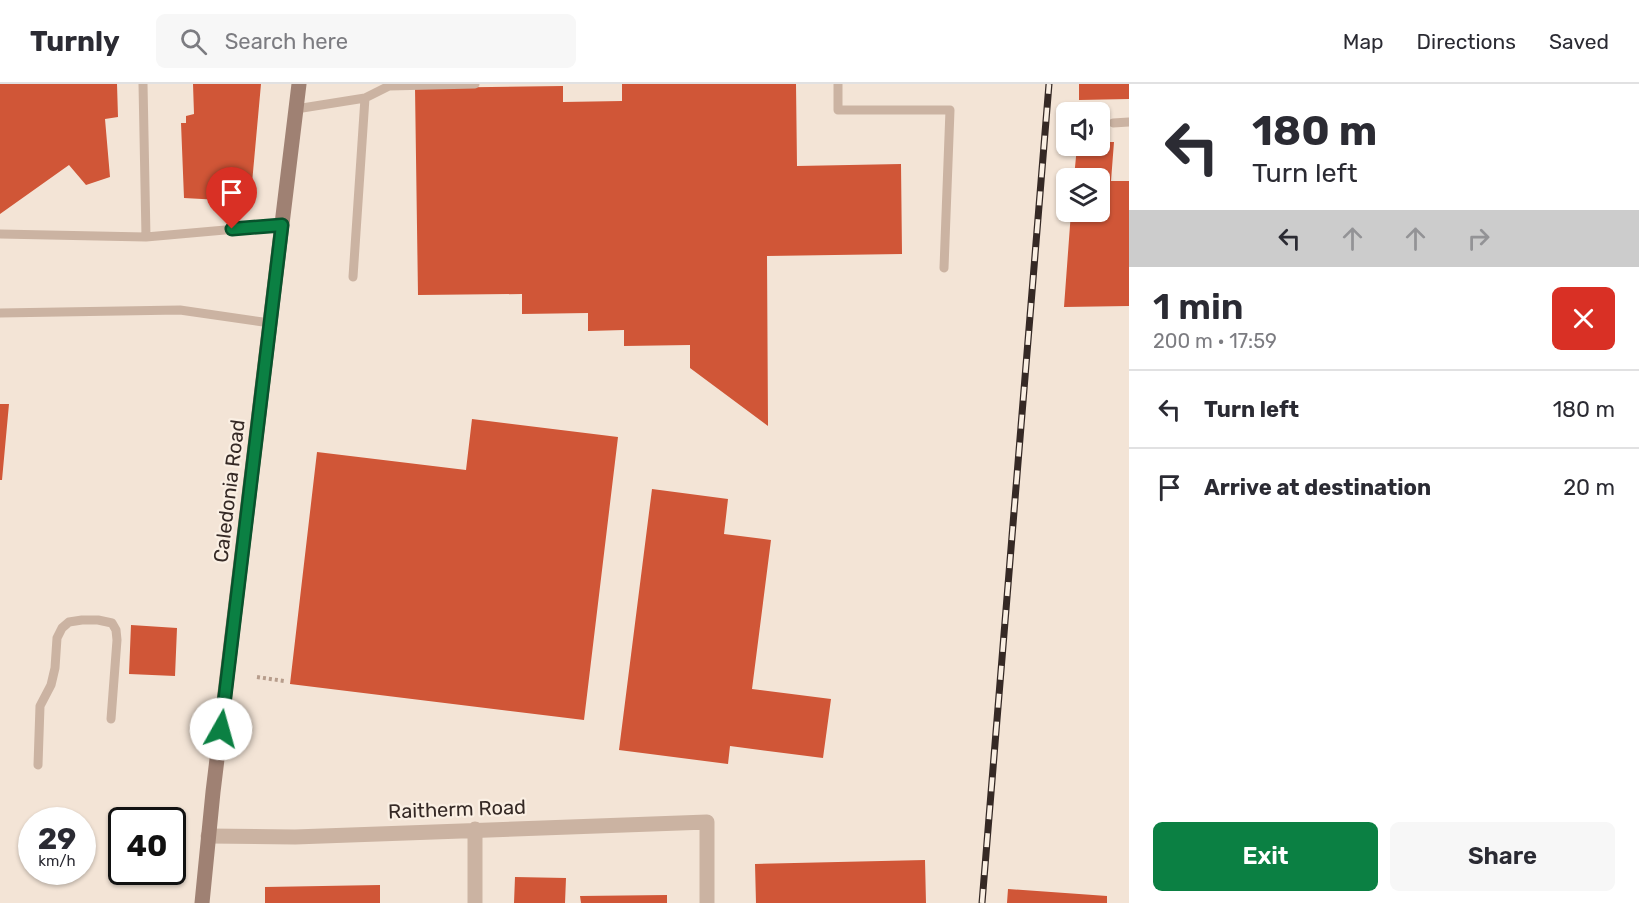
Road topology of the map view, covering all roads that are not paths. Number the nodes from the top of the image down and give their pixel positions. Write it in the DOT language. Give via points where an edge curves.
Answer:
graph roads {
  1 [pos="143,84"];
  2 [pos="299,84"];
  3 [pos="475,84"];
  4 [pos="838,84"];
  5 [pos="365,98"];
  6 [pos="296,109"];
  7 [pos="1113,123"];
  8 [pos="1129,123"];
  9 [pos="282,225"];
  10 [pos="0,234"];
  11 [pos="146,237"];
  12 [pos="944,268"];
  13 [pos="353,278"];
  14 [pos="0,313"];
  15 [pos="270,323"];
  16 [pos="111,719"];
  17 [pos="38,765"];
  18 [pos="475,829"];
  19 [pos="208,836"];
  20 [pos="202,903"];
  21 [pos="475,903"];
  22 [pos="707,903"];
  1 -- 11 [label="lane"];
  2 -- 6 [label="street, Caledonia Road"];
  3 -- 5 [label="lane" via="389,86"];
  4 -- 12 [label="lane" via="838,110 950,110"];
  5 -- 6 [label="lane"];
  5 -- 13 [label="lane"];
  6 -- 9 [label="street, Caledonia Road"];
  7 -- 8 [label="lane"];
  9 -- 11 [label="lane"];
  9 -- 15 [label="street, Caledonia Road"];
  10 -- 11 [label="lane"];
  14 -- 15 [label="lane" via="180,310"];
  15 -- 19 [label="street, Caledonia Road"];
  16 -- 17 [label="lane" via="116,630 111,623 98,620 69,622 57,638 51,685 40,706"];
  18 -- 19 [label="street, Raitherm Road" via="295,837"];
  18 -- 21 [label="street"];
  18 -- 22 [label="street, Raitherm Road" via="707,822"];
  19 -- 20 [label="street, Caledonia Road"];
}
